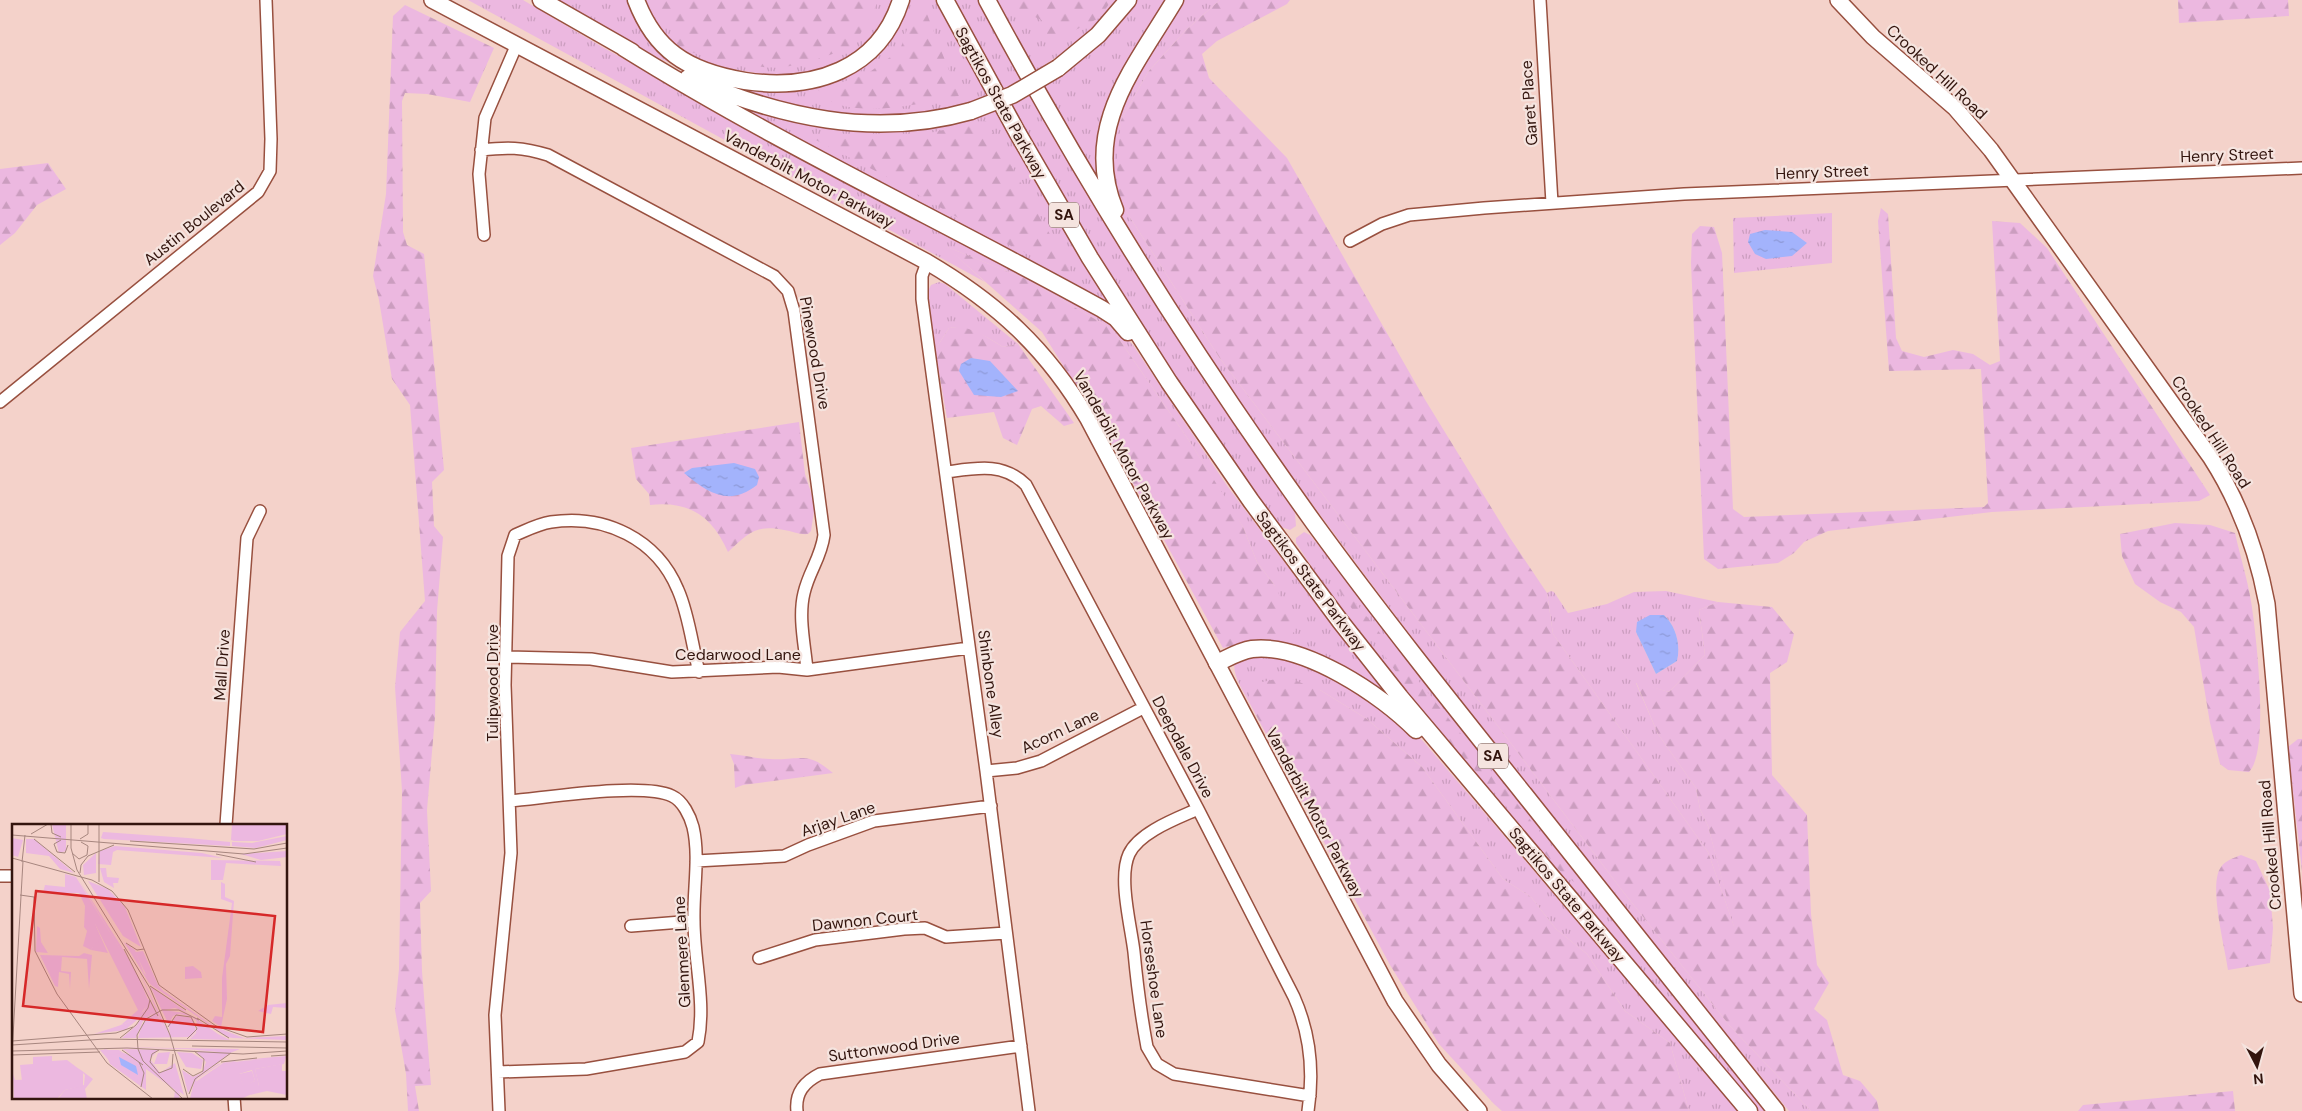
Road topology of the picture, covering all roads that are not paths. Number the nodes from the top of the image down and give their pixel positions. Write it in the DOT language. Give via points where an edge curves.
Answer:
graph roads {
  1 [pos="266,0"];
  2 [pos="432,0"];
  3 [pos="541,0"];
  4 [pos="636,0"];
  5 [pos="901,0"];
  6 [pos="945,0"];
  7 [pos="987,0"];
  8 [pos="1128,0"];
  9 [pos="1175,0"];
  10 [pos="1540,0"];
  11 [pos="1838,0"];
  12 [pos="516,44"];
  13 [pos="624,48"];
  14 [pos="481,150"];
  15 [pos="2302,168"];
  16 [pos="2014,180"];
  17 [pos="1552,203"];
  18 [pos="484,235"];
  19 [pos="1350,241"];
  20 [pos="1132,251"];
  21 [pos="927,262"];
  22 [pos="0,402"];
  23 [pos="1196,422"];
  24 [pos="947,472"];
  25 [pos="260,512"];
  26 [pos="969,648"];
  27 [pos="507,657"];
  28 [pos="1217,663"];
  29 [pos="808,670"];
  30 [pos="699,672"];
  31 [pos="1143,708"];
  32 [pos="986,771"];
  33 [pos="510,801"];
  34 [pos="990,806"];
  35 [pos="1198,808"];
  36 [pos="1505,821"];
  37 [pos="226,824"];
  38 [pos="696,862"];
  39 [pos="694,922"];
  40 [pos="631,926"];
  41 [pos="1006,933"];
  42 [pos="759,958"];
  43 [pos="2302,994"];
  44 [pos="1021,1046"];
  45 [pos="498,1072"];
  46 [pos="1310,1096"];
  47 [pos="234,1098"];
  48 [pos="235,1111"];
  49 [pos="499,1111"];
  50 [pos="797,1111"];
  51 [pos="1029,1111"];
  52 [pos="1308,1111"];
  53 [pos="1479,1111"];
  54 [pos="1749,1111"];
  55 [pos="1776,1111"];
  1 -- 22 [label="street, Austin Boulevard" via="270,170 258,192"];
  2 -- 12 [label="main road, Vanderbilt Motor Parkway"];
  3 -- 13 [label="highway"];
  4 -- 5 [label="highway" via="656,36 684,61 735,79 780,83 821,79 852,65 880,40"];
  6 -- 23 [label="highway, Sagtikos State Parkway / SA" via="1065,216"];
  7 -- 20 [label="highway, Sagtikos State Parkway / SA"];
  8 -- 13 [label="highway, bridge" via="1098,35 1058,68 1012,95 971,111 898,124 820,119 773,108 668,70"];
  9 -- 20 [label="highway" via="1118,97 1105,135 1103,154 1107,185"];
  10 -- 17 [label="street, Garet Place"];
  11 -- 16 [label="main road, Crooked Hill Road" via="1873,37 1955,108"];
  12 -- 14 [label="street" via="485,118"];
  12 -- 21 [label="main road, Vanderbilt Motor Parkway"];
  13 -- 23 [label="highway" via="750,122 1109,313 1122,324 1158,378"];
  14 -- 18 [label="street" via="479,174"];
  14 -- 29 [label="street, Pinewood Drive" via="526,148 548,155 774,276 788,291 802,357 824,535 822,551 803,594"];
  15 -- 16 [label="street, Henry Street"];
  16 -- 17 [label="street, Henry Street"];
  16 -- 43 [label="main road, Crooked Hill Road" via="2211,458 2249,533 2269,618"];
  17 -- 19 [label="street, Henry Street" via="1409,215 1382,224"];
  20 -- 55 [label="highway, Sagtikos State Parkway / SA" via="1257,441 1370,599"];
  21 -- 24 [label="street, Shinbone Alley" via="921,288"];
  21 -- 28 [label="main road, Vanderbilt Motor Parkway" via="999,310 1032,342 1068,387"];
  23 -- 36 [label="highway, Sagtikos State Parkway / SA" via="1340,621"];
  24 -- 26 [label="street, Shinbone Alley"];
  24 -- 31 [label="street, Deepdale Drive" via="986,467 1003,469 1026,485"];
  25 -- 37 [label="street, Mall Drive" via="247,538"];
  26 -- 29 [label="street, Cedarwood Lane"];
  26 -- 32 [label="street, Shinbone Alley"];
  27 -- 30 [label="street, Cedarwood Lane" via="591,659 672,672"];
  27 -- 30 [label="street, Tulipwood Drive" via="508,556 515,535 550,522 577,520 619,529 640,541 662,561 679,591"];
  27 -- 33 [label="street, Tulipwood Drive" via="505,685"];
  28 -- 36 [label="highway" via="1245,651 1270,650 1310,661 1357,683 1422,735 1461,780"];
  28 -- 53 [label="main road, Vanderbilt Motor Parkway" via="1395,1001 1439,1065"];
  29 -- 30 [label="street, Cedarwood Lane" via="778,667"];
  31 -- 32 [label="street, Acorn Lane" via="1041,761 1018,768"];
  31 -- 35 [label="street, Deepdale Drive"];
  32 -- 34 [label="street, Shinbone Alley"];
  33 -- 38 [label="street, Glenmere Lane" via="628,790 673,796 687,810 693,827"];
  33 -- 45 [label="street, Tulipwood Drive" via="511,853 495,1015"];
  34 -- 38 [label="street, Arjay Lane" via="874,821 784,856"];
  34 -- 41 [label="street, Shinbone Alley"];
  35 -- 46 [label="street, Deepdale Drive" via="1302,1015 1310,1056"];
  35 -- 46 [label="street, Horseshoe Lane" via="1157,828 1129,853 1125,872 1128,909 1147,1047 1158,1064 1174,1074"];
  36 -- 54 [label="highway, Sagtikos State Parkway / SA"];
  38 -- 39 [label="street, Glenmere Lane"];
  39 -- 40 [label="street"];
  39 -- 45 [label="street, Glenmere Lane" via="702,1023 698,1042 685,1052 586,1069"];
  41 -- 42 [label="street, Dawnon Court" via="946,937 925,928 904,929 815,940"];
  41 -- 44 [label="street, Shinbone Alley"];
  44 -- 50 [label="street, Suttonwood Drive" via="820,1074 809,1079 800,1090"];
  44 -- 51 [label="street, Shinbone Alley"];
  45 -- 49 [label="street, Tulipwood Drive"];
  46 -- 52 [label="street, Deepdale Drive"];
  47 -- 48 [label="street"];
}
